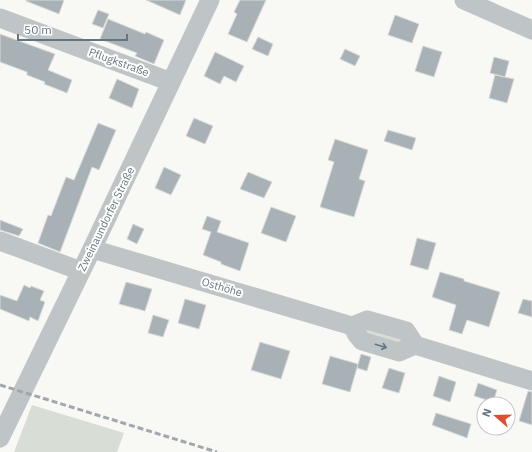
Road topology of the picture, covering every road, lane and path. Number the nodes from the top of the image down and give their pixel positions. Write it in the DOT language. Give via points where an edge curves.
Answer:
graph roads {
  1 [pos="210,0"];
  2 [pos="464,0"];
  3 [pos="0,18"];
  4 [pos="532,30"];
  5 [pos="171,82"];
  6 [pos="0,241"];
  7 [pos="92,249"];
  8 [pos="81,272"];
  9 [pos="532,381"];
  10 [pos="0,438"];
  1 -- 5 [label="street, Zweinaundorfer Straße"];
  2 -- 4 [label="street"];
  3 -- 5 [label="street, Pflugkstraße"];
  5 -- 7 [label="street, Zweinaundorfer Straße"];
  6 -- 8 [label="street"];
  7 -- 8 [label="street, Zweinaundorfer Straße"];
  7 -- 9 [label="street, Osthöhe" via="352,326 367,320 406,331 415,345"];
  8 -- 10 [label="street, Zweinaundorfer Straße"];
}
